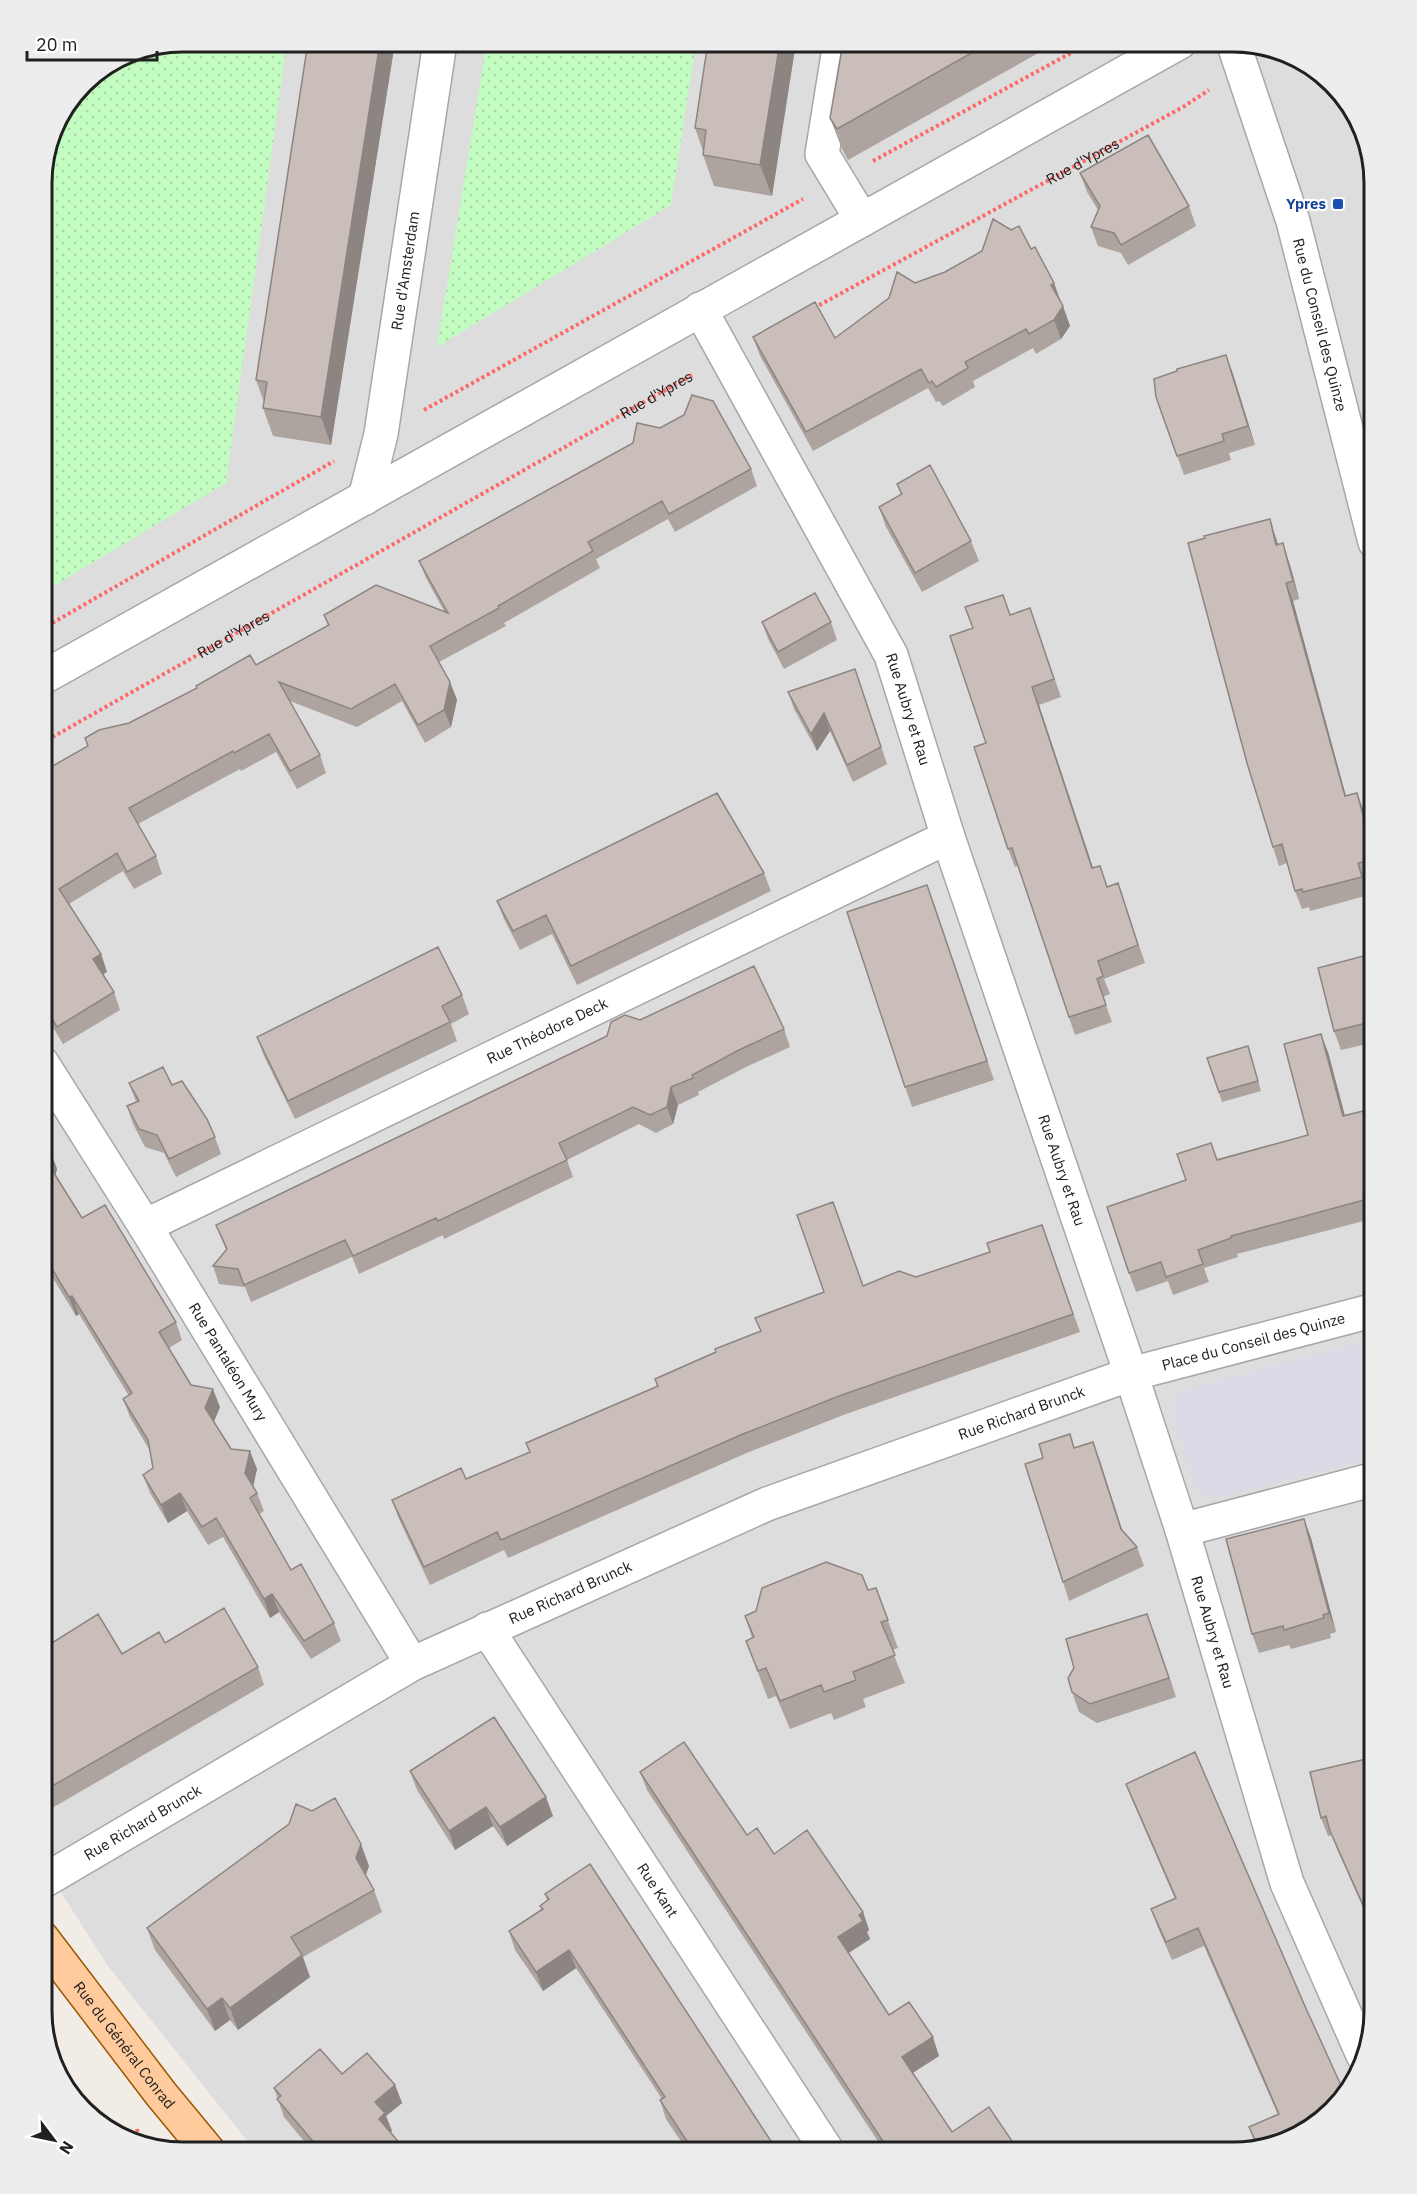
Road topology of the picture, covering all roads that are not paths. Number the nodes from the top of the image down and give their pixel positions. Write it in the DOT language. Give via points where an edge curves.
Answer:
graph roads {
  1 [pos="438,53"];
  2 [pos="838,53"];
  3 [pos="1160,53"];
  4 [pos="1238,56"];
  5 [pos="862,220"];
  6 [pos="700,309"];
  7 [pos="365,498"];
  8 [pos="1364,499"];
  9 [pos="53,672"];
  10 [pos="948,837"];
  11 [pos="53,1080"];
  12 [pos="145,1226"];
  13 [pos="1364,1313"];
  14 [pos="1131,1374"];
  15 [pos="1364,1482"];
  16 [pos="1182,1530"];
  17 [pos="487,1629"];
  18 [pos="412,1664"];
  19 [pos="52,1876"];
  20 [pos="52,1951"];
  21 [pos="1359,2047"];
  22 [pos="200,2141"];
  23 [pos="821,2142"];
  1 -- 7 [label="street, Rue d'Amsterdam" via="381,434"];
  2 -- 5 [label="street" via="822,154"];
  3 -- 5 [label="street"];
  4 -- 8 [label="street, Rue du Conseil des Quinze" via="1293,221"];
  5 -- 6 [label="street"];
  6 -- 7 [label="street"];
  6 -- 10 [label="street, Rue Aubry et Rau" via="891,655"];
  7 -- 9 [label="street"];
  10 -- 12 [label="street, Rue Théodore Deck"];
  10 -- 14 [label="street, Rue Aubry et Rau"];
  11 -- 12 [label="street, Rue Pantaléon Mury"];
  12 -- 18 [label="street, Rue Pantaléon Mury"];
  13 -- 14 [label="street, Place du Conseil des Quinze"];
  14 -- 16 [label="street, Rue Aubry et Rau"];
  14 -- 17 [label="street, Rue Richard Brunck" via="767,1504"];
  15 -- 16 [label="street"];
  16 -- 21 [label="street, Rue Aubry et Rau" via="1287,1883"];
  17 -- 18 [label="street, Rue Richard Brunck"];
  17 -- 23 [label="street, Rue Kant"];
  18 -- 19 [label="street, Rue Richard Brunck"];
  20 -- 22 [label="main road, Rue du Général Conrad"];
}
